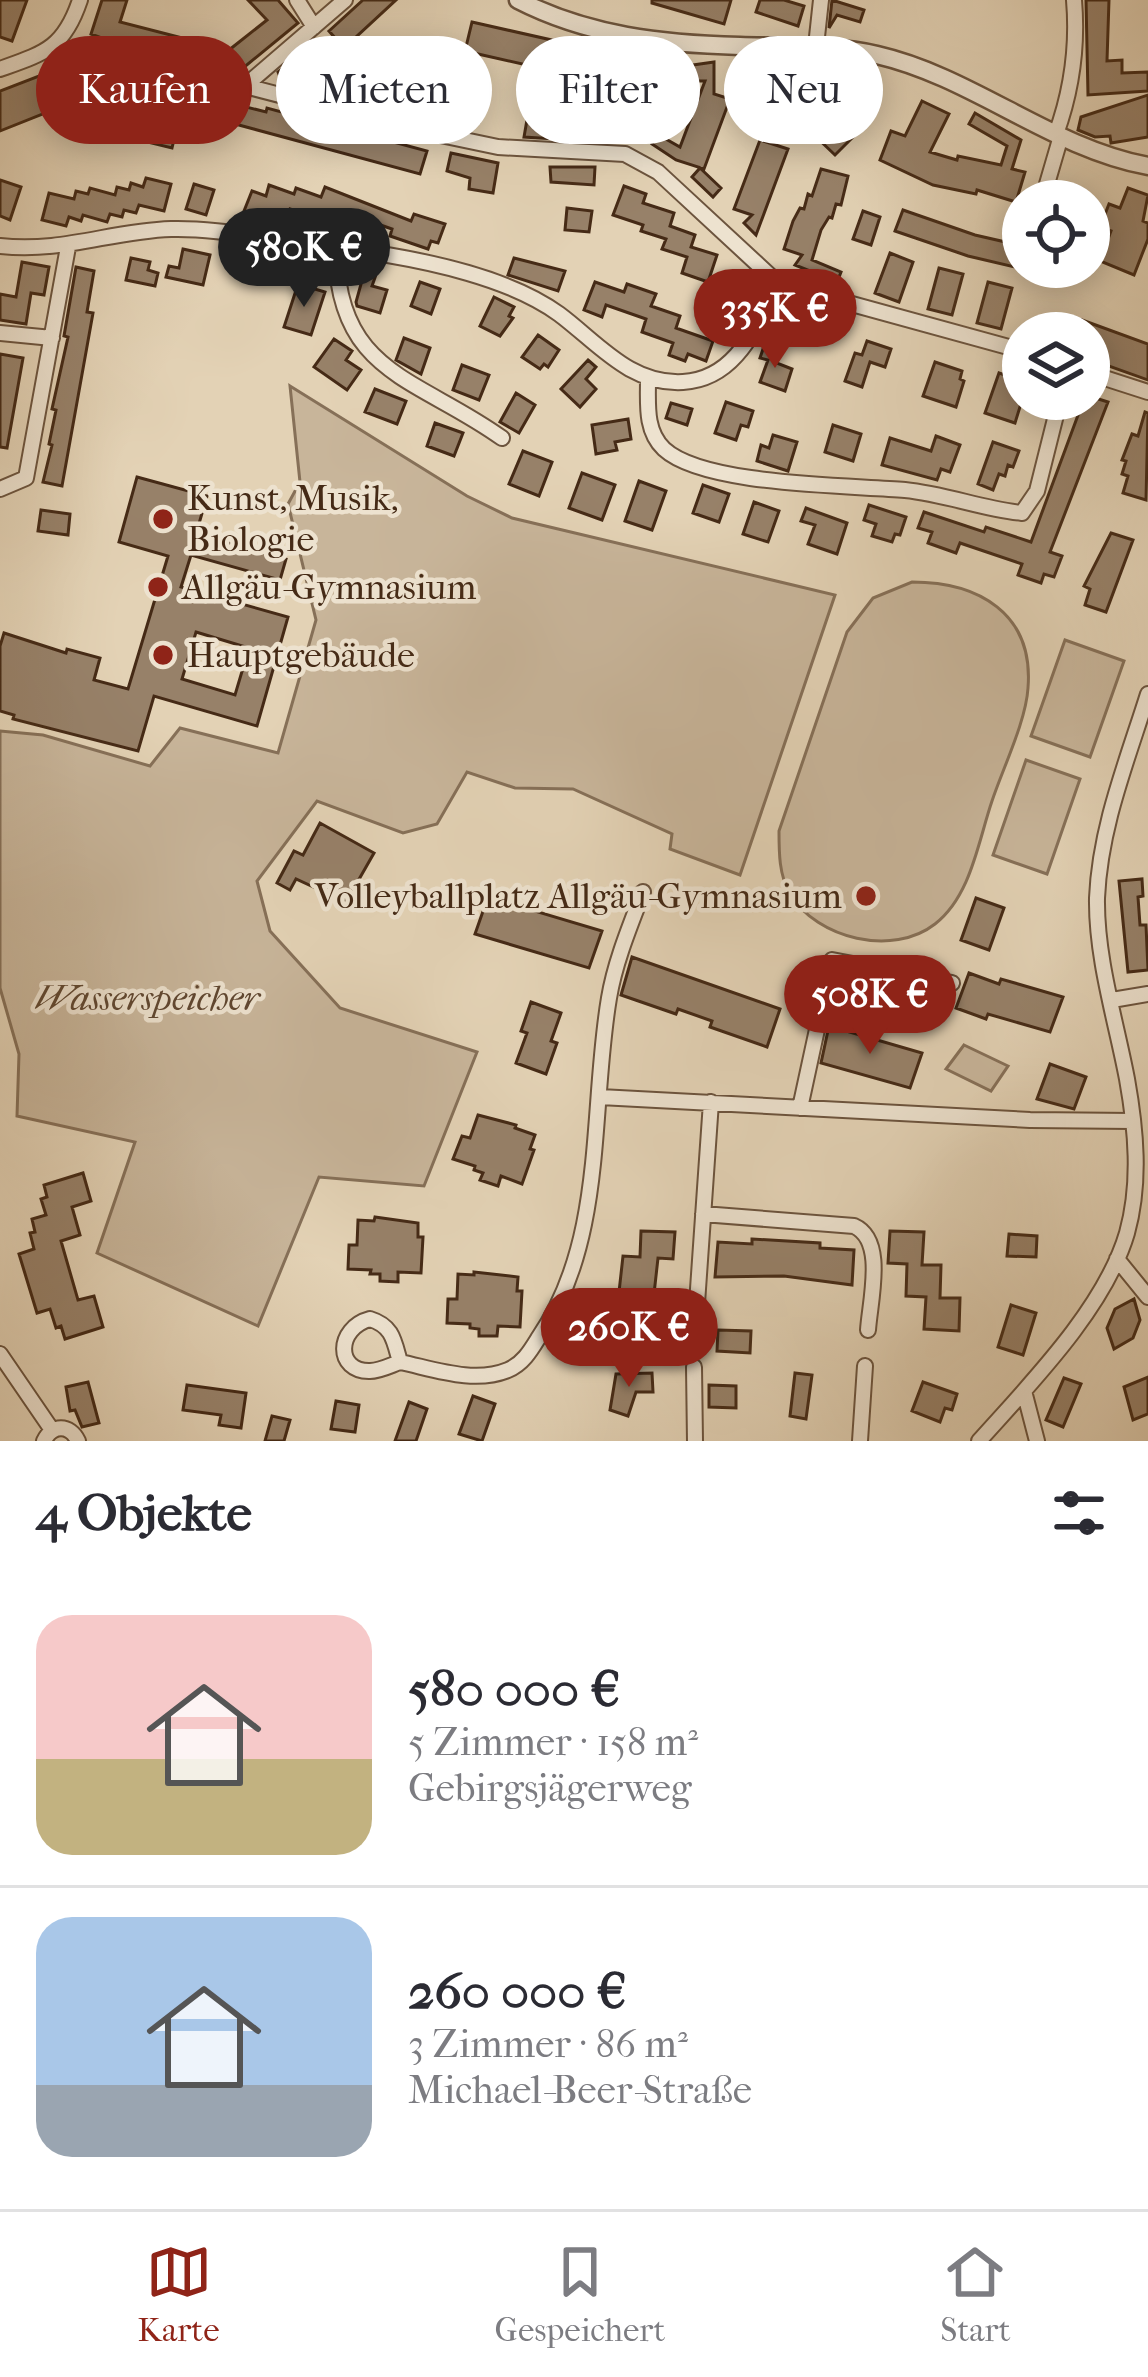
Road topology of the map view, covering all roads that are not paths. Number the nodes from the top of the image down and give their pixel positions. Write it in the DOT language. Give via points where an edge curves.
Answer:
graph roads {
  1 [pos="80,0"];
  2 [pos="296,0"];
  3 [pos="345,0"];
  4 [pos="518,0"];
  5 [pos="821,0"];
  6 [pos="1074,0"];
  7 [pos="314,27"];
  8 [pos="63,36"];
  9 [pos="817,36"];
  10 [pos="724,45"];
  11 [pos="36,54"];
  12 [pos="883,57"];
  13 [pos="0,69"];
  14 [pos="252,80"];
  15 [pos="252,88"];
  16 [pos="1059,135"];
  17 [pos="1148,166"];
  18 [pos="1047,180"];
  19 [pos="0,246"];
  20 [pos="68,247"];
  21 [pos="336,247"];
  22 [pos="779,284"];
  23 [pos="0,333"];
  24 [pos="52,338"];
  25 [pos="1002,345"];
  26 [pos="648,380"];
  27 [pos="1110,380"];
  28 [pos="1148,392"];
  29 [pos="1055,420"];
  30 [pos="502,438"];
  31 [pos="0,488"];
  32 [pos="1148,694"];
  33 [pos="644,892"];
  34 [pos="952,983"];
  35 [pos="1148,994"];
  36 [pos="1112,1000"];
  37 [pos="600,1097"];
  38 [pos="711,1102"];
  39 [pos="800,1108"];
  40 [pos="1133,1121"];
  41 [pos="703,1214"];
  42 [pos="1117,1258"];
  43 [pos="1148,1297"];
  44 [pos="868,1330"];
  45 [pos="695,1332"];
  46 [pos="0,1354"];
  47 [pos="400,1362"];
  48 [pos="865,1366"];
  49 [pos="694,1367"];
  50 [pos="1024,1391"];
  51 [pos="48,1436"];
  52 [pos="78,1441"];
  53 [pos="694,1441"];
  54 [pos="860,1441"];
  55 [pos="979,1441"];
  56 [pos="1037,1441"];
  1 -- 8 [label="street"];
  2 -- 7 [label="street"];
  3 -- 7 [label="street"];
  4 -- 10 [label="street" via="628,38"];
  5 -- 9 [label="street"];
  6 -- 16 [label="street" via="1071,93"];
  7 -- 14 [label="street"];
  11 -- 13 [label="street"];
  12 -- 16 [label="street"];
  15 -- 22 [label="street" via="498,147 625,154 658,172"];
  16 -- 17 [label="street"];
  16 -- 18 [label="street"];
  19 -- 20 [label="street"];
  20 -- 21 [label="street" via="171,229"];
  20 -- 24 [label="street"];
  21 -- 26 [label="street" via="513,289"];
  21 -- 30 [label="street" via="336,288 350,327 375,358"];
  22 -- 25 [label="street"];
  22 -- 26 [label="street" via="740,355 717,372 699,381"];
  23 -- 24 [label="street"];
  24 -- 31 [label="street" via="26,478"];
  26 -- 29 [label="street" via="653,437 668,454 717,471 907,490 1022,513 1037,491"];
  27 -- 28 [label="street"];
  32 -- 36 [label="street" via="1109,812 1099,872"];
  33 -- 37 [label="street" via="609,997"];
  34 -- 39 [label="street" via="832,960"];
  35 -- 36 [label="street"];
  36 -- 40 [label="street"];
  37 -- 38 [label="street"];
  37 -- 47 [label="street" via="584,1224 564,1293 529,1352 518,1366 488,1376"];
  38 -- 39 [label="street"];
  38 -- 41 [label="street"];
  39 -- 40 [label="street"];
  40 -- 42 [label="street" via="1136,1182"];
  41 -- 44 [label="street" via="866,1231 873,1245"];
  41 -- 45 [label="street"];
  42 -- 43 [label="street"];
  42 -- 50 [label="street"];
  46 -- 51 [label="street"];
  47 -- 47 [label="street" via="383,1323 357,1322 347,1332 346,1358 356,1368"];
  48 -- 54 [label="street"];
  49 -- 53 [label="street"];
  50 -- 55 [label="street"];
  50 -- 56 [label="street"];
  51 -- 52 [label="street" via="68,1429"];
}
